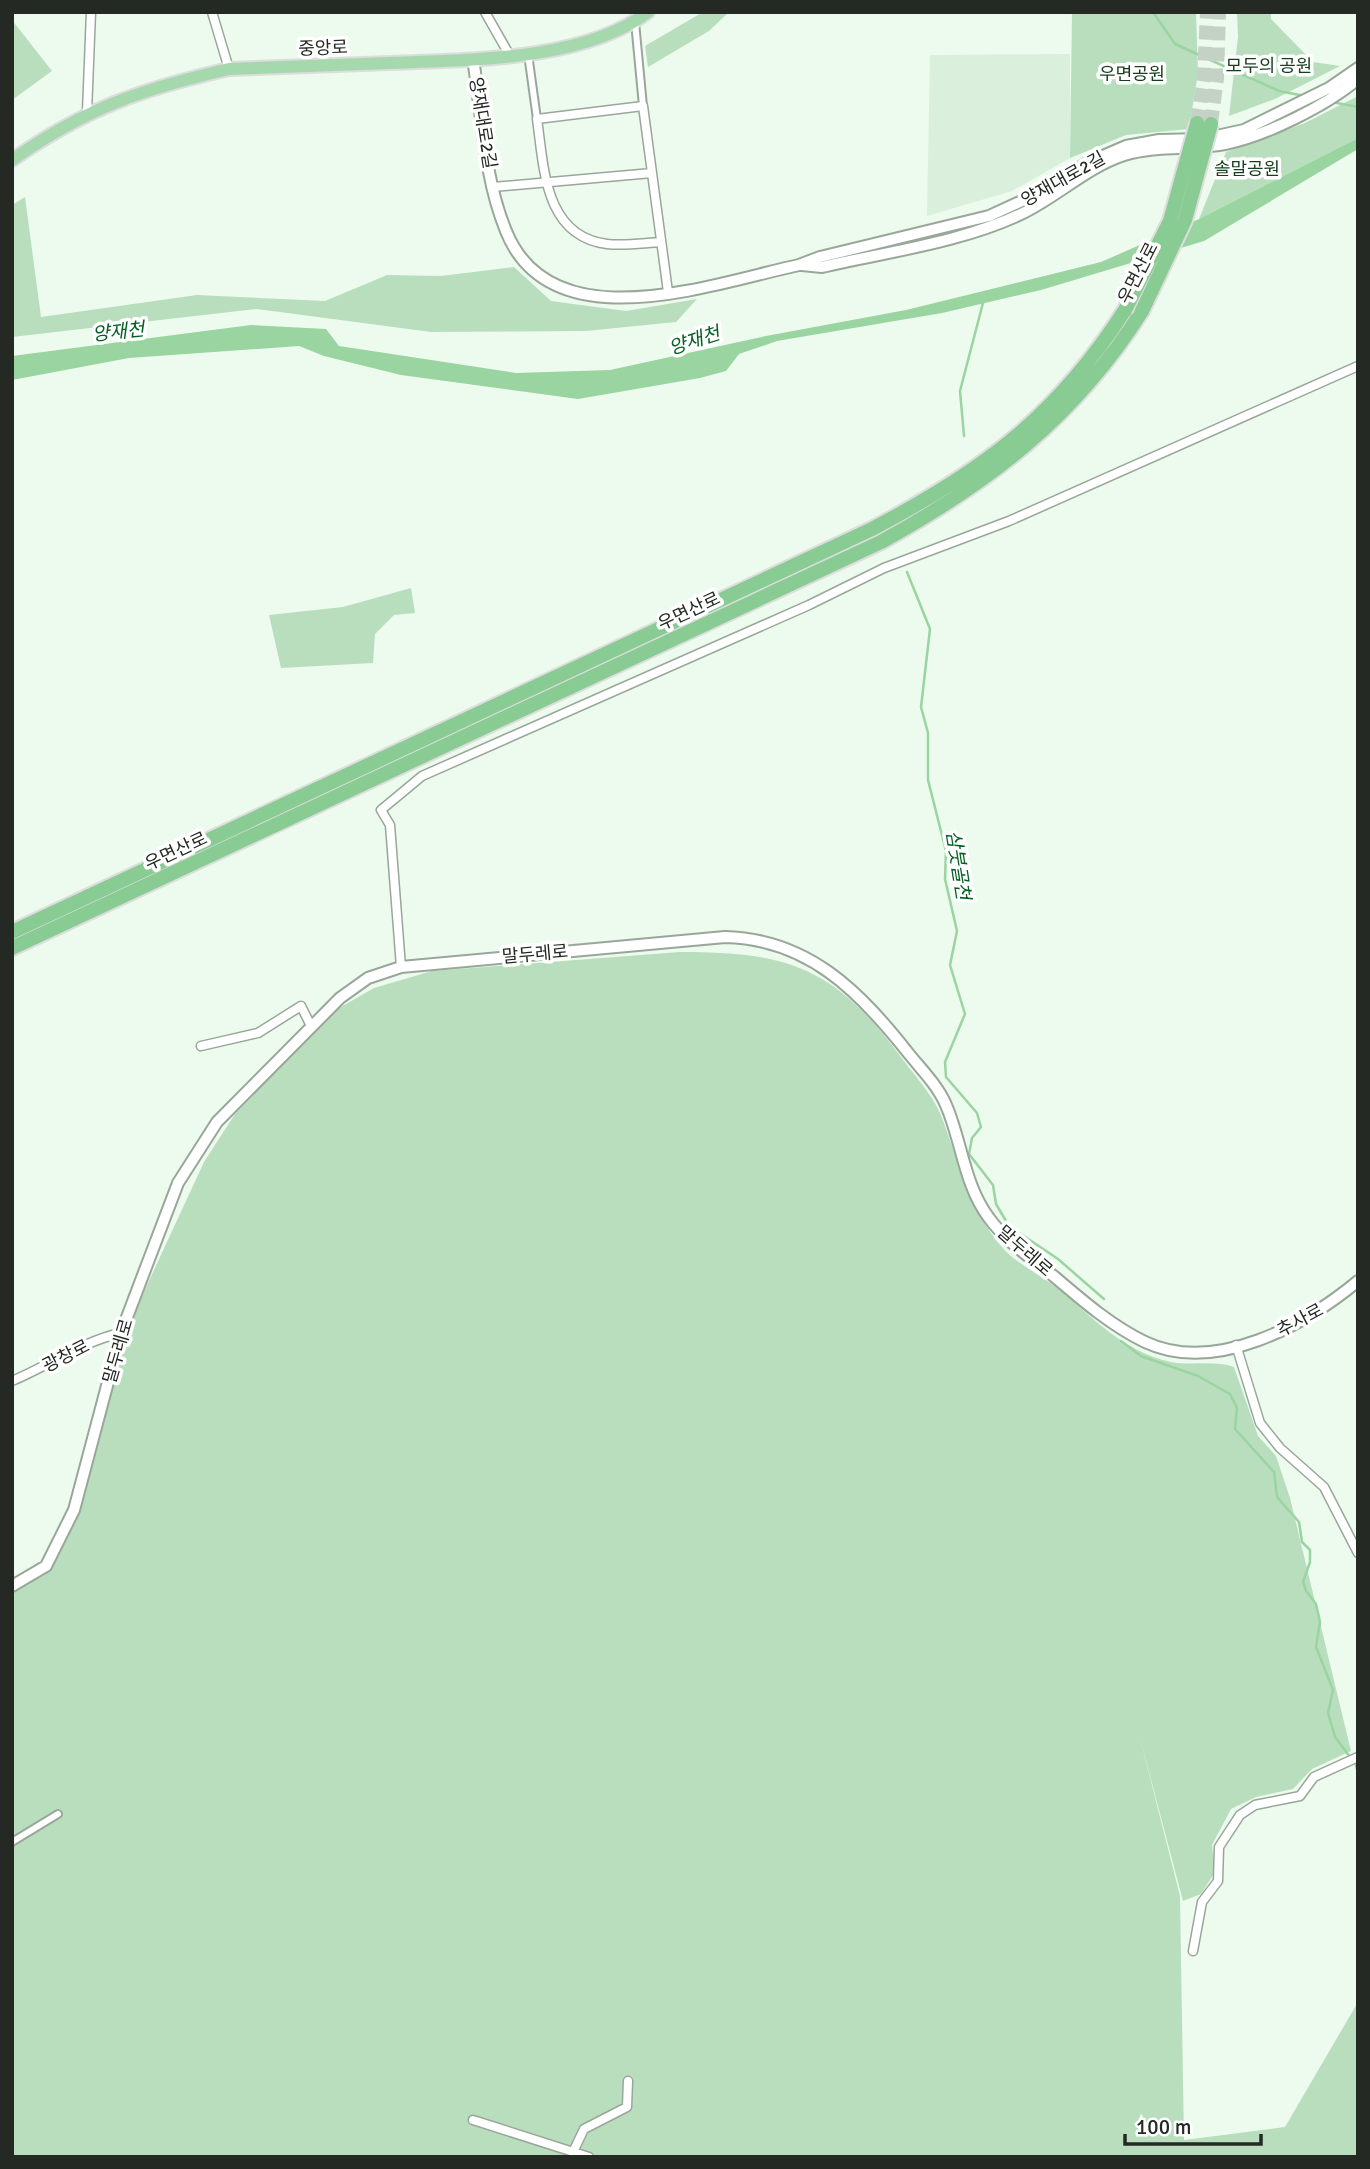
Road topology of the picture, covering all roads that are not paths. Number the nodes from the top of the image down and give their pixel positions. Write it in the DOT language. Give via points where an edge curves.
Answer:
graph roads {
  1 [pos="91,12"];
  2 [pos="212,12"];
  3 [pos="485,12"];
  4 [pos="648,12"];
  5 [pos="635,22"];
  6 [pos="528,54"];
  7 [pos="510,56"];
  8 [pos="472,59"];
  9 [pos="1358,68"];
  10 [pos="229,69"];
  11 [pos="1351,81"];
  12 [pos="643,106"];
  13 [pos="88,112"];
  14 [pos="537,119"];
  15 [pos="12,160"];
  16 [pos="652,173"];
  17 [pos="547,183"];
  18 [pos="493,187"];
  19 [pos="661,242"];
  20 [pos="668,292"];
  21 [pos="1358,366"];
  22 [pos="12,932"];
  23 [pos="12,948"];
  24 [pos="401,967"];
  25 [pos="311,1026"];
  26 [pos="201,1046"];
  27 [pos="1358,1281"];
  28 [pos="121,1333"];
  29 [pos="1236,1345"];
  30 [pos="12,1381"];
  31 [pos="1358,1553"];
  32 [pos="12,1586"];
  33 [pos="1358,1757"];
  34 [pos="58,1814"];
  35 [pos="12,1842"];
  36 [pos="1193,1951"];
  37 [pos="628,2081"];
  38 [pos="473,2120"];
  39 [pos="574,2150"];
  40 [pos="589,2157"];
  1 -- 13 [label="street"];
  2 -- 10 [label="street"];
  3 -- 7 [label="street"];
  4 -- 5 [label="main road, 중앙로"];
  5 -- 6 [label="main road, 중앙로" via="585,41"];
  5 -- 12 [label="street"];
  6 -- 7 [label="main road, 중앙로"];
  6 -- 14 [label="street"];
  7 -- 8 [label="main road, 중앙로"];
  8 -- 10 [label="main road, 중앙로"];
  8 -- 18 [label="street, 양재대로2길"];
  9 -- 11 [label="street, 양재대로2길"];
  10 -- 13 [label="main road, 중앙로" via="143,91"];
  11 -- 20 [label="street, 양재대로2길" via="1294,111 1233,133 1126,146 989,216 799,265"];
  12 -- 14 [label="street"];
  12 -- 16 [label="street"];
  13 -- 15 [label="main road, 중앙로"];
  14 -- 17 [label="street"];
  16 -- 17 [label="street, 양재대로2길"];
  16 -- 19 [label="street"];
  17 -- 18 [label="street, 양재대로2길"];
  17 -- 19 [label="street" via="562,221 584,237 616,245"];
  18 -- 20 [label="street, 양재대로2길" via="512,244 556,286 620,299"];
  19 -- 20 [label="street"];
  21 -- 24 [label="street" via="1009,521 884,568 422,776 381,810 390,825"];
  22 -- 23 [label="highway, 우면산로, bridge" via="937,495 1027,430 1084,370 1125,310 1170,221 1204,124 1185,220 1142,311 1068,409 994,473 881,542"];
  24 -- 25 [label="street, 말두레로" via="368,978"];
  24 -- 29 [label="street, 말두레로" via="725,937 753,938 824,967 856,991 946,1103 972,1186 988,1217 1011,1243 1114,1325 1147,1343 1196,1354"];
  25 -- 26 [label="street" via="302,1006 258,1033"];
  25 -- 28 [label="street, 말두레로" via="216,1122 178,1183"];
  27 -- 29 [label="street, 추사로" via="1306,1320"];
  28 -- 30 [label="street, 광창로" via="101,1337"];
  28 -- 32 [label="street, 말두레로" via="74,1510 46,1566"];
  29 -- 31 [label="street" via="1261,1423 1280,1448 1324,1487"];
  33 -- 36 [label="street" via="1314,1777 1300,1796 1255,1805 1240,1815 1219,1847 1218,1881 1202,1902"];
  34 -- 35 [label="street"];
  37 -- 39 [label="street" via="627,2107 584,2129"];
  38 -- 39 [label="street"];
  39 -- 40 [label="street"];
}
